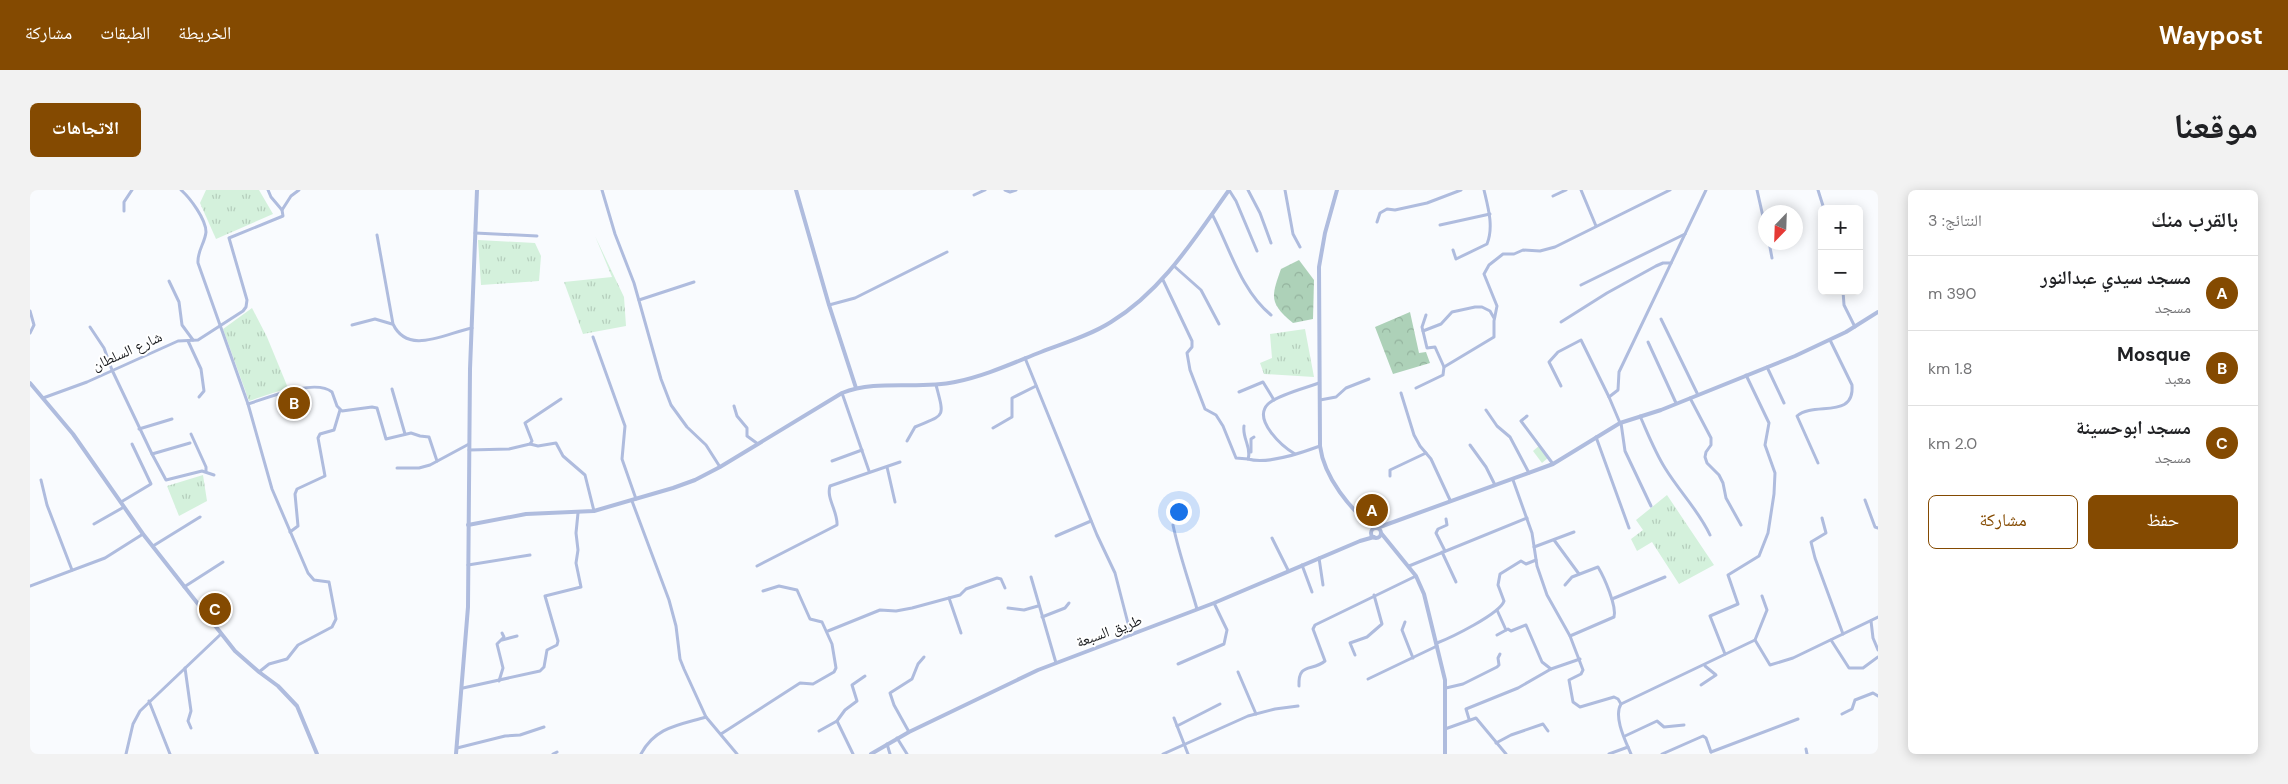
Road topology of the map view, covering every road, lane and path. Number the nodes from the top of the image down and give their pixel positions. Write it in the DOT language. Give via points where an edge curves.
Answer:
graph roads {
  1 [pos="132,190"];
  2 [pos="181,190"];
  3 [pos="268,190"];
  4 [pos="299,190"];
  5 [pos="477,190"];
  6 [pos="602,190"];
  7 [pos="796,190"];
  8 [pos="985,190"];
  9 [pos="1004,190"];
  10 [pos="1016,190"];
  11 [pos="1229,190"];
  12 [pos="1248,190"];
  13 [pos="1285,190"];
  14 [pos="1337,190"];
  15 [pos="1461,190"];
  16 [pos="1484,190"];
  17 [pos="1566,190"];
  18 [pos="1581,190"];
  19 [pos="1670,190"];
  20 [pos="1706,190"];
  21 [pos="1756,190"];
  22 [pos="1818,190"];
  23 [pos="974,195"];
  24 [pos="1553,196"];
  25 [pos="1760,205"];
  26 [pos="1823,205"];
  27 [pos="282,210"];
  28 [pos="124,211"];
  29 [pos="1212,214"];
  30 [pos="1490,214"];
  31 [pos="1377,222"];
  32 [pos="1440,225"];
  33 [pos="1596,226"];
  34 [pos="476,232"];
  35 [pos="1685,234"];
  36 [pos="377,235"];
  37 [pos="537,236"];
  38 [pos="1271,242"];
  39 [pos="1300,248"];
  40 [pos="1257,250"];
  41 [pos="1453,250"];
  42 [pos="1770,250"];
  43 [pos="947,252"];
  44 [pos="1772,258"];
  45 [pos="1671,263"];
  46 [pos="1174,266"];
  47 [pos="1163,280"];
  48 [pos="169,281"];
  49 [pos="694,282"];
  50 [pos="1581,285"];
  51 [pos="1843,295"];
  52 [pos="639,300"];
  53 [pos="829,305"];
  54 [pos="30,311"];
  55 [pos="1878,312"];
  56 [pos="1271,315"];
  57 [pos="1426,315"];
  58 [pos="1494,318"];
  59 [pos="1662,320"];
  60 [pos="1560,322"];
  61 [pos="352,324"];
  62 [pos="392,324"];
  63 [pos="1219,324"];
  64 [pos="220,326"];
  65 [pos="90,327"];
  66 [pos="1854,327"];
  67 [pos="472,328"];
  68 [pos="1423,331"];
  69 [pos="30,333"];
  70 [pos="593,337"];
  71 [pos="193,340"];
  72 [pos="1830,340"];
  73 [pos="188,341"];
  74 [pos="1648,342"];
  75 [pos="1025,358"];
  76 [pos="1444,367"];
  77 [pos="1767,367"];
  78 [pos="112,370"];
  79 [pos="1746,375"];
  80 [pos="1369,380"];
  81 [pos="30,383"];
  82 [pos="1319,383"];
  83 [pos="936,385"];
  84 [pos="1036,386"];
  85 [pos="1561,386"];
  86 [pos="32,388"];
  87 [pos="856,388"];
  88 [pos="1416,388"];
  89 [pos="392,389"];
  90 [pos="1239,392"];
  91 [pos="842,393"];
  92 [pos="1401,393"];
  93 [pos="1698,395"];
  94 [pos="198,397"];
  95 [pos="1609,397"];
  96 [pos="43,398"];
  97 [pos="1690,398"];
  98 [pos="561,399"];
  99 [pos="1274,400"];
  100 [pos="1319,400"];
  101 [pos="1676,403"];
  102 [pos="1784,403"];
  103 [pos="248,404"];
  104 [pos="734,406"];
  105 [pos="340,410"];
  106 [pos="1486,410"];
  107 [pos="1527,416"];
  108 [pos="1640,416"];
  109 [pos="172,419"];
  110 [pos="1620,423"];
  111 [pos="1244,426"];
  112 [pos="993,428"];
  113 [pos="139,429"];
  114 [pos="191,434"];
  115 [pos="405,434"];
  116 [pos="1254,437"];
  117 [pos="1596,437"];
  118 [pos="907,441"];
  119 [pos="190,443"];
  120 [pos="132,444"];
  121 [pos="469,444"];
  122 [pos="530,444"];
  123 [pos="758,444"];
  124 [pos="1470,445"];
  125 [pos="1320,446"];
  126 [pos="469,450"];
  127 [pos="862,450"];
  128 [pos="1250,453"];
  129 [pos="1426,453"];
  130 [pos="152,454"];
  131 [pos="1295,454"];
  132 [pos="1248,459"];
  133 [pos="437,461"];
  134 [pos="832,461"];
  135 [pos="900,462"];
  136 [pos="1818,463"];
  137 [pos="1553,464"];
  138 [pos="720,467"];
  139 [pos="887,467"];
  140 [pos="397,468"];
  141 [pos="869,470"];
  142 [pos="206,471"];
  143 [pos="1529,474"];
  144 [pos="214,475"];
  145 [pos="1390,476"];
  146 [pos="41,480"];
  147 [pos="1513,480"];
  148 [pos="1495,486"];
  149 [pos="634,500"];
  150 [pos="1450,500"];
  151 [pos="1865,500"];
  152 [pos="121,502"];
  153 [pos="895,502"];
  154 [pos="1651,506"];
  155 [pos="124,507"];
  156 [pos="594,511"];
  157 [pos="578,513"];
  158 [pos="200,517"];
  159 [pos="1527,518"];
  160 [pos="1822,518"];
  161 [pos="1446,519"];
  162 [pos="1091,521"];
  163 [pos="1367,522"];
  164 [pos="94,524"];
  165 [pos="1389,524"];
  166 [pos="468,525"];
  167 [pos="1173,525"];
  168 [pos="1741,526"];
  169 [pos="1376,528"];
  170 [pos="1629,528"];
  171 [pos="1878,528"];
  172 [pos="290,532"];
  173 [pos="1371,532"];
  174 [pos="1574,532"];
  175 [pos="1381,533"];
  176 [pos="143,534"];
  177 [pos="1710,535"];
  178 [pos="1056,536"];
  179 [pos="1375,537"];
  180 [pos="1272,538"];
  181 [pos="1554,540"];
  182 [pos="1360,541"];
  183 [pos="1388,544"];
  184 [pos="154,546"];
  185 [pos="1534,547"];
  186 [pos="1443,552"];
  187 [pos="530,555"];
  188 [pos="1319,558"];
  189 [pos="1536,560"];
  190 [pos="223,562"];
  191 [pos="468,565"];
  192 [pos="1302,565"];
  193 [pos="757,566"];
  194 [pos="1409,566"];
  195 [pos="72,570"];
  196 [pos="1288,570"];
  197 [pos="1579,574"];
  198 [pos="1416,576"];
  199 [pos="1031,577"];
  200 [pos="1665,577"];
  201 [pos="1456,582"];
  202 [pos="1324,585"];
  203 [pos="1565,585"];
  204 [pos="30,586"];
  205 [pos="184,587"];
  206 [pos="1005,588"];
  207 [pos="763,591"];
  208 [pos="1312,592"];
  209 [pos="1374,595"];
  210 [pos="1762,596"];
  211 [pos="949,598"];
  212 [pos="1612,599"];
  213 [pos="1068,603"];
  214 [pos="1214,603"];
  215 [pos="1038,606"];
  216 [pos="1008,608"];
  217 [pos="1197,609"];
  218 [pos="1497,610"];
  219 [pos="1042,617"];
  220 [pos="1878,617"];
  221 [pos="1871,621"];
  222 [pos="1405,622"];
  223 [pos="1506,630"];
  224 [pos="828,631"];
  225 [pos="502,632"];
  226 [pos="961,633"];
  227 [pos="221,634"];
  228 [pos="1843,634"];
  229 [pos="1497,635"];
  230 [pos="517,636"];
  231 [pos="1131,636"];
  232 [pos="1570,636"];
  233 [pos="1755,640"];
  234 [pos="1831,640"];
  235 [pos="502,641"];
  236 [pos="1437,645"];
  237 [pos="1878,650"];
  238 [pos="1500,654"];
  239 [pos="1725,654"];
  240 [pos="1355,655"];
  241 [pos="924,657"];
  242 [pos="1878,657"];
  243 [pos="1413,658"];
  244 [pos="1580,658"];
  245 [pos="1056,663"];
  246 [pos="1178,664"];
  247 [pos="1705,665"];
  248 [pos="185,668"];
  249 [pos="1551,669"];
  250 [pos="259,672"];
  251 [pos="1238,672"];
  252 [pos="865,676"];
  253 [pos="1368,679"];
  254 [pos="499,681"];
  255 [pos="1701,684"];
  256 [pos="1299,686"];
  257 [pos="463,688"];
  258 [pos="1446,688"];
  259 [pos="1878,696"];
  260 [pos="149,701"];
  261 [pos="1220,704"];
  262 [pos="1621,704"];
  263 [pos="1298,706"];
  264 [pos="1256,714"];
  265 [pos="1842,714"];
  266 [pos="706,717"];
  267 [pos="1174,718"];
  268 [pos="1798,718"];
  269 [pos="1469,720"];
  270 [pos="837,721"];
  271 [pos="1684,725"];
  272 [pos="1176,726"];
  273 [pos="544,727"];
  274 [pos="191,728"];
  275 [pos="1445,729"];
  276 [pos="1548,731"];
  277 [pos="819,732"];
  278 [pos="909,732"];
  279 [pos="721,734"];
  280 [pos="1624,736"];
  281 [pos="897,738"];
  282 [pos="1496,743"];
  283 [pos="886,744"];
  284 [pos="1185,745"];
  285 [pos="1628,747"];
  286 [pos="457,748"];
  287 [pos="1806,749"];
  288 [pos="1712,753"];
  289 [pos="126,754"];
  290 [pos="170,754"];
  291 [pos="317,754"];
  292 [pos="456,754"];
  293 [pos="642,754"];
  294 [pos="737,754"];
  295 [pos="853,754"];
  296 [pos="871,754"];
  297 [pos="890,754"];
  298 [pos="906,754"];
  299 [pos="1163,754"];
  300 [pos="1188,754"];
  301 [pos="1445,754"];
  302 [pos="1506,754"];
  303 [pos="1609,754"];
  304 [pos="1631,754"];
  305 [pos="1662,754"];
  306 [pos="1807,754"];
  1 -- 28 [label="street" via="124,202"];
  2 -- 64 [label="street" via="194,203 205,226 198,263"];
  3 -- 27 [label="street"];
  4 -- 27 [label="street"];
  5 -- 34 [label="street"];
  6 -- 52 [label="street"];
  7 -- 53 [label="street"];
  8 -- 23 [label="street"];
  9 -- 10 [label="street"];
  11 -- 29 [label="street"];
  11 -- 40 [label="street"];
  12 -- 38 [label="street"];
  13 -- 39 [label="street" via="1293,234"];
  14 -- 82 [label="street" via="1319,267"];
  15 -- 31 [label="street" via="1431,202 1387,209 1380,213"];
  16 -- 30 [label="street"];
  17 -- 24 [label="street"];
  18 -- 33 [label="street"];
  19 -- 33 [label="street"];
  20 -- 35 [label="street"];
  21 -- 25 [label="street"];
  22 -- 26 [label="street"];
  27 -- 64 [label="street, شارع السلطان" via="283,216 273,222 229,238 247,303"];
  29 -- 46 [label="street"];
  29 -- 56 [label="street" via="1244,280"];
  30 -- 32 [label="street"];
  30 -- 41 [label="street" via="1490,233 1485,246 1456,259"];
  33 -- 58 [label="street" via="1555,247 1505,254 1489,265 1484,274 1497,306"];
  34 -- 37 [label="street"];
  34 -- 67 [label="street"];
  35 -- 45 [label="street"];
  35 -- 50 [label="street"];
  36 -- 62 [label="street"];
  42 -- 44 [label="street"];
  43 -- 53 [label="street" via="855,298"];
  45 -- 60 [label="street" via="1656,266"];
  45 -- 95 [label="street" via="1619,372 1618,390"];
  46 -- 47 [label="street"];
  46 -- 63 [label="street" via="1201,290"];
  47 -- 75 [label="street" via="1111,322"];
  47 -- 132 [label="street" via="1192,341 1187,353 1190,370 1205,409 1215,415 1223,426 1236,458"];
  48 -- 71 [label="street" via="179,302 180,321"];
  49 -- 52 [label="street"];
  51 -- 66 [label="street"];
  52 -- 138 [label="street" via="661,379 672,404 683,423 706,445"];
  53 -- 87 [label="street"];
  54 -- 69 [label="street" via="34,328"];
  55 -- 66 [label="street"];
  57 -- 68 [label="street"];
  58 -- 68 [label="street" via="1490,311 1475,307 1452,312 1441,324"];
  58 -- 76 [label="street" via="1493,338"];
  59 -- 93 [label="street"];
  61 -- 62 [label="street" via="375,319"];
  62 -- 67 [label="street" via="397,333 416,341"];
  64 -- 71 [label="street, شارع السلطان"];
  64 -- 103 [label="street"];
  65 -- 78 [label="street" via="104,348"];
  66 -- 72 [label="street"];
  67 -- 121 [label="street"];
  68 -- 76 [label="street" via="1428,348 1435,347"];
  70 -- 149 [label="street" via="625,426 622,459"];
  71 -- 73 [label="street, شارع السلطان"];
  72 -- 77 [label="street"];
  72 -- 136 [label="street" via="1852,391 1850,399 1840,407 1816,409 1798,416"];
  73 -- 78 [label="street, شارع السلطان" via="174,342"];
  73 -- 94 [label="street" via="201,372 204,392"];
  74 -- 101 [label="street"];
  75 -- 83 [label="street" via="972,378"];
  75 -- 84 [label="street"];
  76 -- 88 [label="street" via="1444,375"];
  77 -- 79 [label="street"];
  77 -- 102 [label="street"];
  78 -- 96 [label="street, شارع السلطان"];
  78 -- 113 [label="street"];
  79 -- 93 [label="street"];
  79 -- 239 [label="street" via="1769,422 1765,445 1775,473 1774,494 1768,533 1759,556 1728,575 1738,604 1710,616"];
  80 -- 100 [label="street" via="1346,388 1336,397"];
  81 -- 86 [label="street"];
  82 -- 99 [label="street"];
  82 -- 100 [label="street"];
  83 -- 87 [label="street"];
  83 -- 118 [label="street" via="942,409 940,416 915,427"];
  84 -- 112 [label="street" via="1012,398 1012,418"];
  84 -- 162 [label="street"];
  85 -- 95 [label="street" via="1549,362 1558,352 1581,340"];
  86 -- 96 [label="street"];
  87 -- 91 [label="street"];
  89 -- 115 [label="street"];
  90 -- 99 [label="street" via="1263,382"];
  91 -- 123 [label="street"];
  91 -- 127 [label="street"];
  92 -- 129 [label="street" via="1410,424"];
  93 -- 97 [label="street"];
  95 -- 110 [label="street"];
  96 -- 152 [label="street"];
  97 -- 101 [label="street"];
  97 -- 168 [label="street" via="1711,438 1704,457 1719,475 1726,498"];
  98 -- 122 [label="street" via="525,423 532,441"];
  99 -- 131 [label="street" via="1264,411 1266,422 1272,434"];
  100 -- 125 [label="street"];
  101 -- 108 [label="street"];
  103 -- 105 [label="street" via="317,386 332,392"];
  103 -- 172 [label="street" via="272,489"];
  104 -- 123 [label="street" via="737,416 747,428 747,436"];
  105 -- 115 [label="street" via="345,412 375,406 379,410 385,438"];
  105 -- 172 [label="street" via="334,430 320,434 318,438 326,476 297,489 298,526"];
  106 -- 143 [label="street" via="1494,423 1510,437"];
  107 -- 137 [label="street" via="1521,421"];
  108 -- 110 [label="street"];
  108 -- 177 [label="street" via="1666,470"];
  109 -- 113 [label="street"];
  110 -- 117 [label="street"];
  110 -- 154 [label="street" via="1625,451"];
  111 -- 128 [label="street"];
  113 -- 130 [label="street"];
  114 -- 142 [label="street"];
  115 -- 133 [label="street" via="429,437"];
  116 -- 128 [label="street"];
  117 -- 137 [label="street"];
  117 -- 170 [label="street"];
  119 -- 130 [label="street"];
  120 -- 152 [label="street" via="151,484"];
  121 -- 126 [label="street"];
  121 -- 133 [label="street"];
  122 -- 126 [label="street" via="509,449"];
  122 -- 156 [label="street" via="556,443 563,456 585,475"];
  123 -- 138 [label="street"];
  124 -- 148 [label="street"];
  125 -- 131 [label="street"];
  125 -- 163 [label="street" via="1329,476"];
  126 -- 166 [label="street"];
  127 -- 134 [label="street"];
  127 -- 141 [label="street"];
  128 -- 132 [label="street"];
  129 -- 145 [label="street" via="1390,470"];
  129 -- 150 [label="street"];
  130 -- 142 [label="street" via="166,480"];
  131 -- 132 [label="street" via="1270,460"];
  133 -- 140 [label="street" via="419,468"];
  135 -- 139 [label="street"];
  137 -- 143 [label="street"];
  138 -- 149 [label="street" via="695,480"];
  139 -- 141 [label="street"];
  139 -- 153 [label="street"];
  141 -- 193 [label="street" via="830,486 828,492 836,525"];
  142 -- 144 [label="street"];
  143 -- 147 [label="street"];
  146 -- 195 [label="street"];
  147 -- 148 [label="street"];
  147 -- 159 [label="street"];
  148 -- 150 [label="street"];
  149 -- 156 [label="street"];
  149 -- 266 [label="street" via="674,615 680,659"];
  150 -- 165 [label="street"];
  151 -- 171 [label="street"];
  152 -- 155 [label="street"];
  155 -- 164 [label="street"];
  155 -- 176 [label="street"];
  156 -- 157 [label="street"];
  157 -- 166 [label="street" via="526,514"];
  157 -- 254 [label="street" via="576,563 581,587 548,594 545,598 557,644 547,650 546,664 542,669"];
  158 -- 184 [label="street"];
  159 -- 185 [label="street"];
  159 -- 186 [label="street"];
  160 -- 228 [label="street" via="1826,533 1812,542 1814,558"];
  161 -- 186 [label="street" via="1447,525 1436,533"];
  162 -- 178 [label="street"];
  162 -- 231 [label="street" via="1115,573"];
  163 -- 169 [label="street"];
  163 -- 173 [label="street"];
  165 -- 169 [label="street"];
  165 -- 175 [label="street"];
  166 -- 191 [label="street"];
  167 -- 217 [label="street"];
  169 -- 173 [label="street"];
  169 -- 175 [label="street"];
  172 -- 250 [label="street" via="312,579 329,582 336,619 328,630 298,645 287,659 269,664"];
  173 -- 179 [label="street"];
  173 -- 182 [label="street"];
  174 -- 181 [label="street"];
  175 -- 179 [label="street"];
  175 -- 183 [label="street"];
  176 -- 184 [label="street"];
  176 -- 195 [label="street" via="116,552"];
  179 -- 182 [label="street"];
  179 -- 183 [label="street"];
  180 -- 196 [label="street"];
  181 -- 185 [label="street"];
  181 -- 197 [label="street"];
  182 -- 188 [label="street, طريق السبعة"];
  183 -- 194 [label="street"];
  184 -- 205 [label="street"];
  185 -- 189 [label="street"];
  186 -- 194 [label="street"];
  186 -- 201 [label="street"];
  187 -- 191 [label="street"];
  188 -- 192 [label="street, طريق السبعة"];
  188 -- 202 [label="street"];
  189 -- 218 [label="street" via="1526,564 1521,561 1500,574 1498,585 1504,603"];
  189 -- 232 [label="street" via="1547,595"];
  190 -- 205 [label="street"];
  191 -- 257 [label="street"];
  192 -- 196 [label="street, طريق السبعة"];
  192 -- 208 [label="street"];
  194 -- 198 [label="street"];
  195 -- 204 [label="street"];
  196 -- 214 [label="street, طريق السبعة"];
  197 -- 203 [label="street"];
  197 -- 212 [label="street" via="1598,567"];
  198 -- 209 [label="street"];
  198 -- 236 [label="street"];
  199 -- 215 [label="street"];
  200 -- 212 [label="street"];
  205 -- 227 [label="street"];
  206 -- 211 [label="street" via="998,578"];
  207 -- 224 [label="street" via="779,586 797,590 810,619 822,622"];
  209 -- 240 [label="street" via="1382,624 1367,637 1350,643"];
  209 -- 256 [label="street" via="1314,626 1324,662 1302,670"];
  210 -- 233 [label="street" via="1767,610"];
  211 -- 224 [label="street" via="908,609 880,610"];
  211 -- 226 [label="street"];
  212 -- 232 [label="street" via="1614,617"];
  213 -- 219 [label="street" via="1065,608"];
  214 -- 217 [label="street, طريق السبعة"];
  214 -- 246 [label="street" via="1226,630 1224,644"];
  215 -- 216 [label="street" via="1024,610"];
  215 -- 219 [label="street"];
  217 -- 231 [label="street, طريق السبعة"];
  218 -- 223 [label="street"];
  218 -- 236 [label="street"];
  219 -- 245 [label="street"];
  220 -- 221 [label="street"];
  221 -- 228 [label="street"];
  221 -- 237 [label="street"];
  222 -- 243 [label="street" via="1402,630"];
  223 -- 229 [label="street"];
  223 -- 249 [label="street" via="1526,625 1542,662"];
  224 -- 279 [label="street" via="835,656 834,672 813,684 800,683"];
  225 -- 235 [label="street"];
  227 -- 248 [label="street"];
  227 -- 250 [label="street"];
  228 -- 234 [label="street"];
  230 -- 235 [label="street"];
  231 -- 245 [label="street, طريق السبعة"];
  232 -- 244 [label="street"];
  233 -- 234 [label="street" via="1772,665"];
  233 -- 239 [label="street"];
  234 -- 242 [label="street" via="1849,668 1863,668"];
  235 -- 254 [label="street" via="497,644 503,668"];
  236 -- 243 [label="street"];
  236 -- 258 [label="street"];
  238 -- 258 [label="street" via="1497,667"];
  239 -- 247 [label="street"];
  241 -- 278 [label="street" via="912,679 890,693"];
  243 -- 253 [label="street"];
  244 -- 249 [label="street"];
  244 -- 262 [label="street" via="1583,673 1569,680 1575,705 1614,698"];
  245 -- 278 [label="street, طريق السبعة"];
  247 -- 255 [label="street" via="1716,675"];
  247 -- 262 [label="street"];
  248 -- 260 [label="street"];
  248 -- 274 [label="street"];
  249 -- 269 [label="street" via="1518,688 1466,709"];
  250 -- 291 [label="street" via="297,706"];
  251 -- 264 [label="street"];
  252 -- 270 [label="street" via="852,685 857,701"];
  254 -- 257 [label="street"];
  257 -- 286 [label="street"];
  258 -- 275 [label="street"];
  259 -- 265 [label="street" via="1873,693 1855,700 1852,709"];
  260 -- 289 [label="street" via="134,721"];
  260 -- 290 [label="street"];
  261 -- 272 [label="street"];
  262 -- 280 [label="street" via="1617,712"];
  263 -- 264 [label="street"];
  264 -- 284 [label="street"];
  266 -- 279 [label="street"];
  266 -- 293 [label="street" via="655,735"];
  267 -- 272 [label="street"];
  268 -- 288 [label="street"];
  269 -- 275 [label="street"];
  269 -- 282 [label="street" via="1477,718"];
  270 -- 277 [label="street"];
  270 -- 295 [label="street"];
  271 -- 280 [label="street" via="1664,727 1657,721"];
  272 -- 284 [label="street"];
  273 -- 286 [label="street"];
  275 -- 301 [label="street"];
  276 -- 282 [label="street" via="1542,724"];
  278 -- 281 [label="street, طريق السبعة"];
  279 -- 294 [label="street"];
  280 -- 285 [label="street"];
  281 -- 283 [label="street, طريق السبعة"];
  281 -- 298 [label="street"];
  282 -- 302 [label="street"];
  283 -- 296 [label="street, طريق السبعة"];
  283 -- 297 [label="street"];
  284 -- 299 [label="street"];
  284 -- 300 [label="street"];
  285 -- 303 [label="street"];
  285 -- 304 [label="street"];
  286 -- 292 [label="street"];
  287 -- 306 [label="street"];
  288 -- 305 [label="street" via="1703,736"];
}
